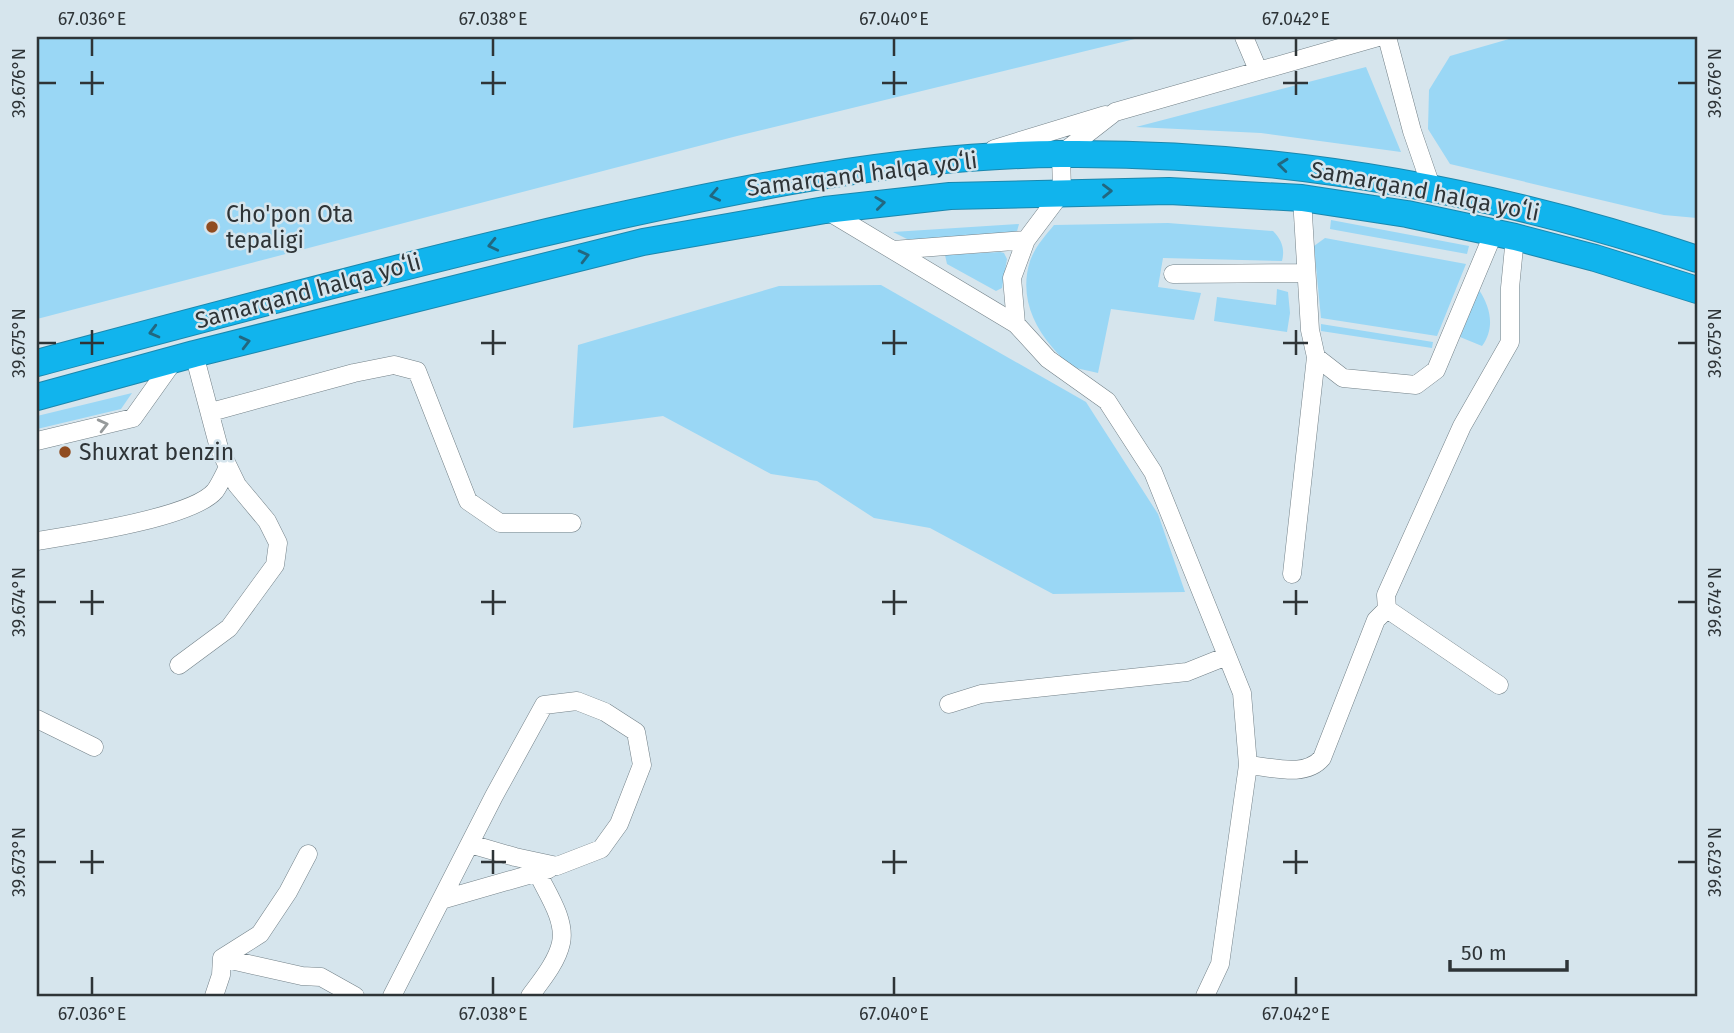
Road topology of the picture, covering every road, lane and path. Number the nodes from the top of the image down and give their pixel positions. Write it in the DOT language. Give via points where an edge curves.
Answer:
graph roads {
  1 [pos="1244,37"];
  2 [pos="1378,37"];
  3 [pos="1387,37"];
  4 [pos="1258,71"];
  5 [pos="1115,112"];
  6 [pos="1060,154"];
  7 [pos="958,160"];
  8 [pos="1432,188"];
  9 [pos="1062,192"];
  10 [pos="1302,198"];
  11 [pos="825,210"];
  12 [pos="1590,225"];
  13 [pos="1504,235"];
  14 [pos="1026,240"];
  15 [pos="1697,246"];
  16 [pos="893,250"];
  17 [pos="1697,258"];
  18 [pos="1306,273"];
  19 [pos="1173,274"];
  20 [pos="1697,290"];
  21 [pos="1697,309"];
  22 [pos="1016,324"];
  23 [pos="185,357"];
  24 [pos="1316,357"];
  25 [pos="37,363"];
  26 [pos="37,397"];
  27 [pos="211,412"];
  28 [pos="37,441"];
  29 [pos="228,467"];
  30 [pos="572,523"];
  31 [pos="37,541"];
  32 [pos="1292,574"];
  33 [pos="1387,609"];
  34 [pos="1227,656"];
  35 [pos="178,665"];
  36 [pos="1499,685"];
  37 [pos="949,704"];
  38 [pos="37,719"];
  39 [pos="93,747"];
  40 [pos="1248,765"];
  41 [pos="470,844"];
  42 [pos="308,853"];
  43 [pos="557,866"];
  44 [pos="538,874"];
  45 [pos="441,900"];
  46 [pos="222,958"];
  47 [pos="214,996"];
  48 [pos="355,996"];
  49 [pos="392,996"];
  50 [pos="530,996"];
  51 [pos="1205,996"];
  1 -- 4 [label="street"];
  2 -- 4 [label="street"];
  3 -- 8 [label="street"];
  4 -- 5 [label="street"];
  5 -- 6 [label="street"];
  5 -- 7 [label="street"];
  6 -- 7 [label="highway, Samarqand halqa yoʻli"];
  8 -- 6 [label="highway, Samarqand halqa yoʻli, one-way" via="1285,165"];
  6 -- 9 [label="street"];
  7 -- 25 [label="highway, Samarqand halqa yoʻli, one-way" via="791,180 685,201 428,260"];
  8 -- 12 [label="highway, Samarqand halqa yoʻli"];
  9 -- 10 [label="highway, Samarqand halqa yoʻli, one-way" via="1169,191"];
  11 -- 9 [label="highway, Samarqand halqa yoʻli, one-way" via="950,196"];
  9 -- 14 [label="street"];
  10 -- 13 [label="highway, Samarqand halqa yoʻli"];
  10 -- 18 [label="street"];
  11 -- 16 [label="street"];
  23 -- 11 [label="highway, Samarqand halqa yoʻli, one-way" via="642,242"];
  12 -- 15 [label="highway"];
  12 -- 17 [label="highway, Samarqand halqa yoʻli"];
  13 -- 20 [label="highway, Samarqand halqa yoʻli"];
  13 -- 21 [label="highway" via="1640,283"];
  13 -- 24 [label="street" via="1436,370 1416,385 1343,378"];
  13 -- 33 [label="street" via="1510,342 1457,438 1386,595"];
  14 -- 16 [label="street"];
  14 -- 22 [label="street" via="1012,278"];
  16 -- 22 [label="street"];
  18 -- 19 [label="street"];
  18 -- 24 [label="street"];
  22 -- 34 [label="street" via="1048,359 1107,401 1153,472"];
  23 -- 26 [label="highway, Samarqand halqa yoʻli"];
  23 -- 27 [label="street"];
  28 -- 23 [label="street, one-way" via="133,418"];
  24 -- 32 [label="street"];
  27 -- 29 [label="street"];
  27 -- 30 [label="street" via="394,365 417,371 468,501 500,523"];
  29 -- 31 [label="street" via="214,492 174,514"];
  29 -- 35 [label="street" via="278,543 275,565 229,628"];
  33 -- 36 [label="street"];
  33 -- 40 [label="street" via="1376,620 1316,765 1302,770"];
  34 -- 37 [label="street" via="1187,672 981,694"];
  34 -- 40 [label="street" via="1242,693"];
  38 -- 39 [label="street"];
  40 -- 51 [label="street" via="1220,964"];
  41 -- 43 [label="street"];
  41 -- 43 [label="street" via="544,705 577,701 636,732 642,765 619,824 601,849"];
  41 -- 45 [label="street"];
  42 -- 46 [label="street" via="260,934"];
  43 -- 44 [label="street"];
  44 -- 45 [label="street"];
  44 -- 50 [label="street" via="558,917 562,942"];
  45 -- 49 [label="street"];
  46 -- 47 [label="street"];
  46 -- 48 [label="street" via="321,977"];
}
